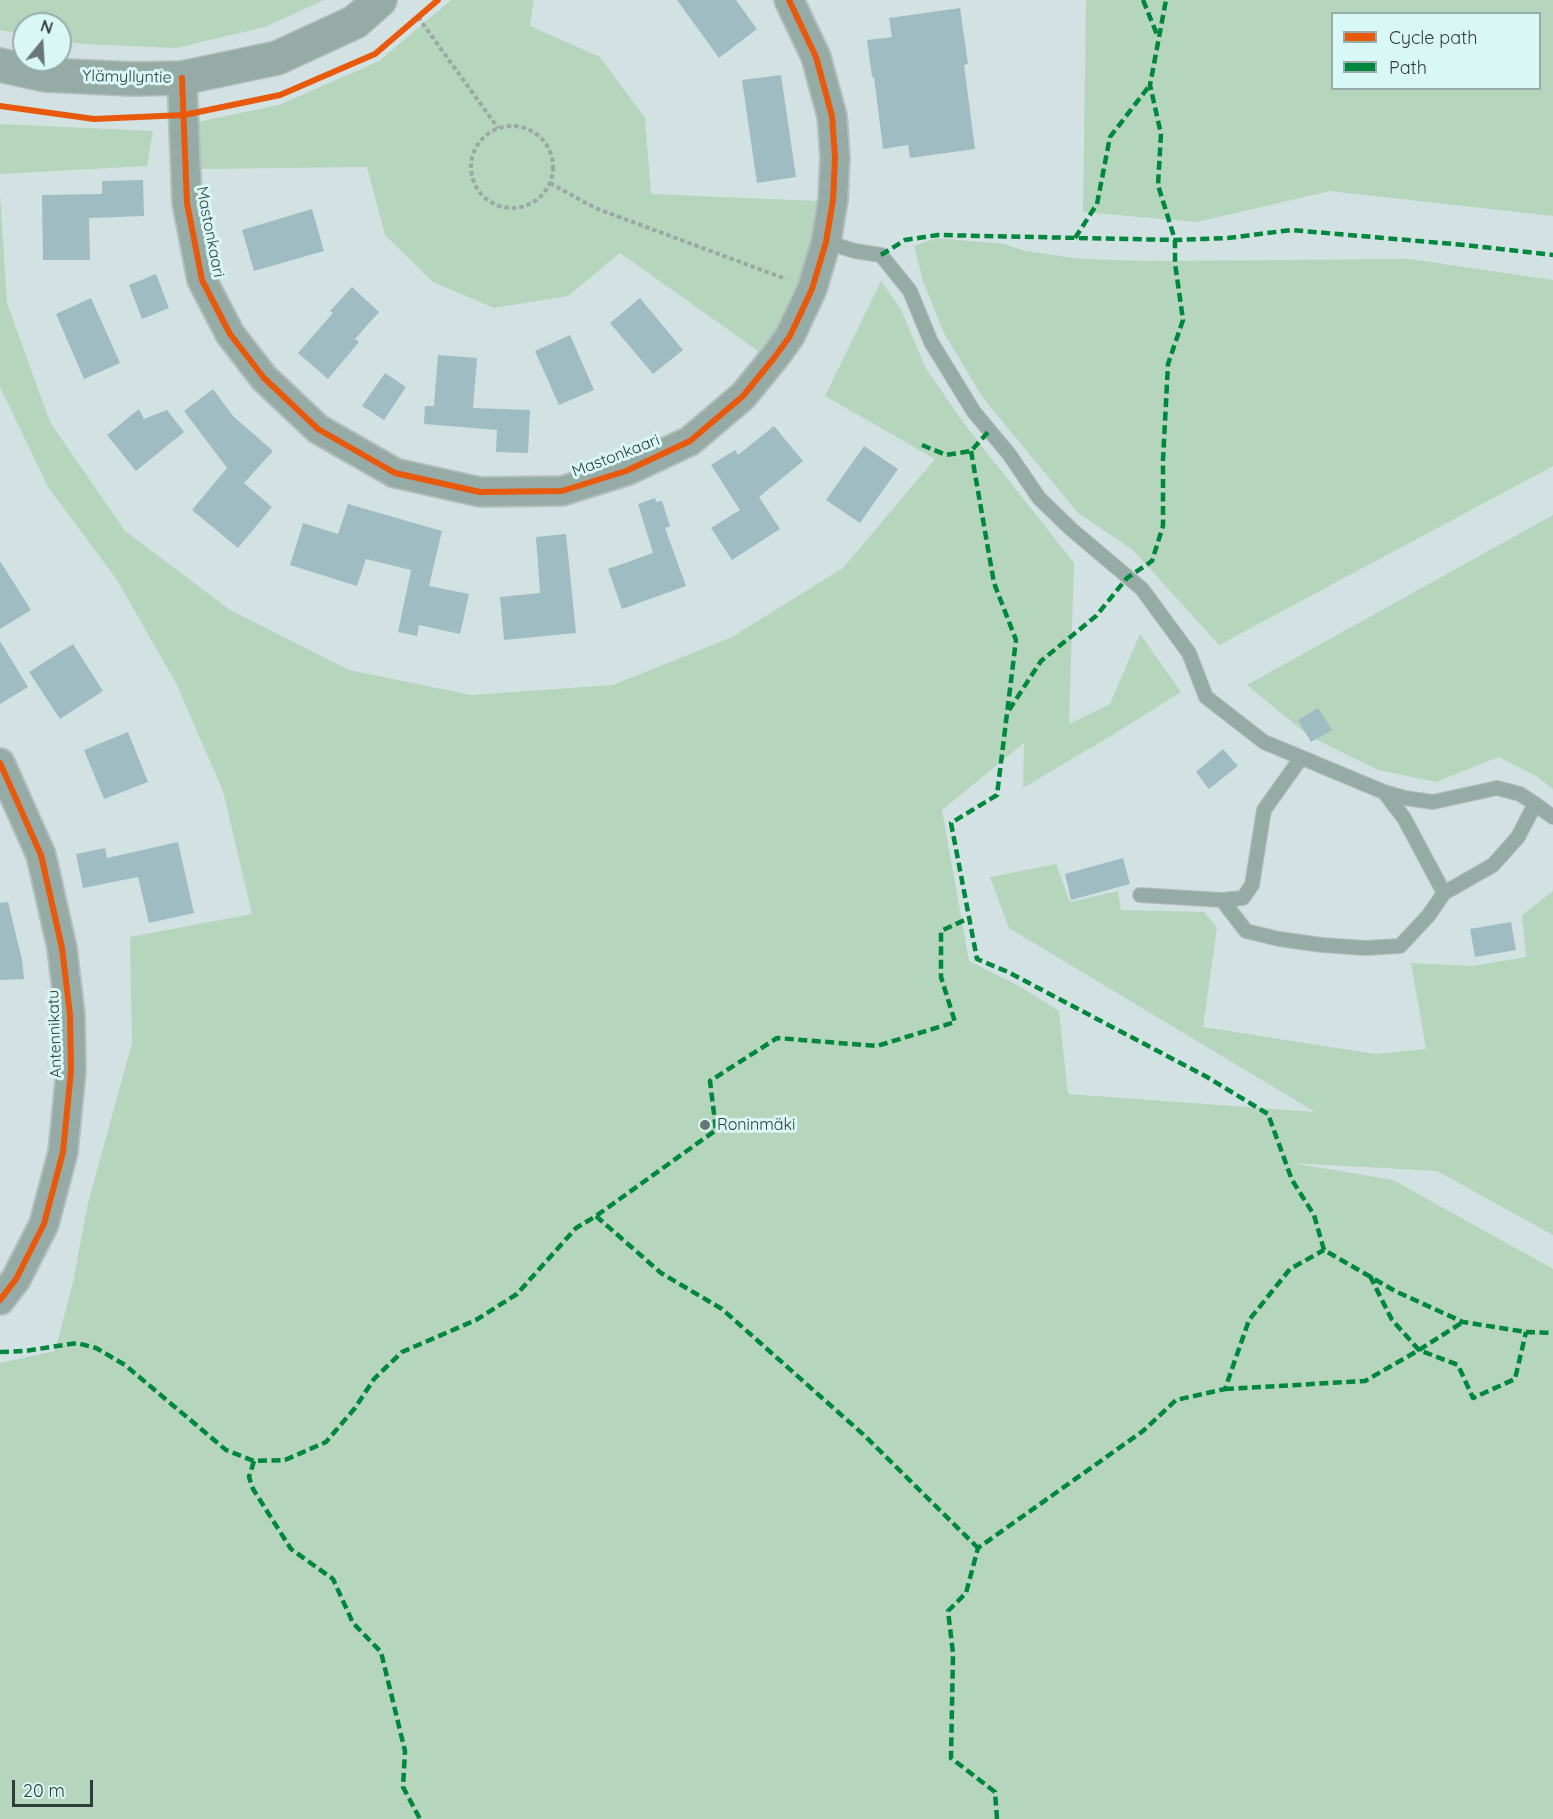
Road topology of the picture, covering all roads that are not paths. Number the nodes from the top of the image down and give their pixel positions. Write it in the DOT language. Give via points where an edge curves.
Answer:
graph roads {
  1 [pos="380,0"];
  2 [pos="789,0"];
  3 [pos="0,65"];
  4 [pos="182,78"];
  5 [pos="826,242"];
  6 [pos="1301,758"];
  7 [pos="0,763"];
  8 [pos="1384,792"];
  9 [pos="1535,804"];
  10 [pos="1553,817"];
  11 [pos="1444,893"];
  12 [pos="1140,895"];
  13 [pos="1222,900"];
  14 [pos="0,1300"];
  1 -- 4 [label="street, Ylämyllyntie" via="355,22 277,58"];
  2 -- 5 [label="street, Mastonkaari" via="816,57 832,116 833,200"];
  3 -- 4 [label="street, Ylämyllyntie" via="45,75"];
  4 -- 5 [label="street, Mastonkaari" via="187,203 202,280 231,334 264,378 318,429 395,473 480,492 562,491 626,471 690,441 743,396 790,336 812,289"];
  5 -- 6 [label="lane" via="881,255 910,291 931,342 974,412 1010,454 1039,498 1142,589 1189,653 1206,697 1264,742"];
  6 -- 8 [label="lane"];
  6 -- 13 [label="lane" via="1264,810 1252,885 1243,898"];
  7 -- 14 [label="street, Antennikatu" via="41,855 62,948 70,1015 71,1071 63,1152 44,1224 16,1279"];
  8 -- 9 [label="lane" via="1433,802 1497,788 1520,794"];
  8 -- 11 [label="lane" via="1404,818"];
  9 -- 10 [label="lane"];
  9 -- 11 [label="lane" via="1518,837 1493,865"];
  11 -- 13 [label="lane" via="1400,946 1365,948 1279,939 1246,931"];
  12 -- 13 [label="lane"];
}
